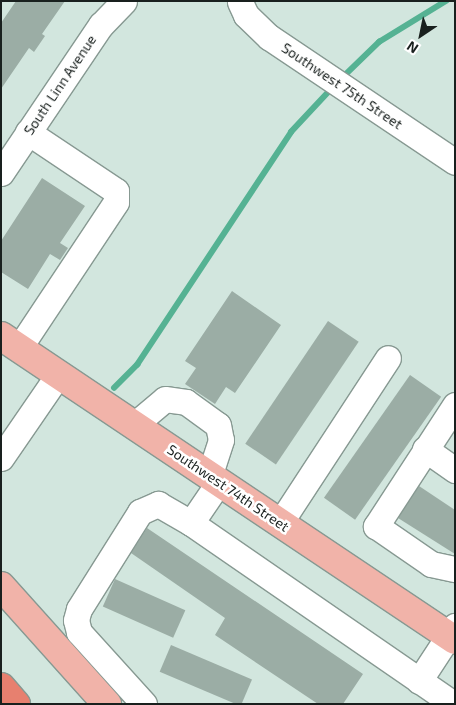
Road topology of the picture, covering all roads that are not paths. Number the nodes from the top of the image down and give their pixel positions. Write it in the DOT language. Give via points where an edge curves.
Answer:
graph roads {
  1 [pos="124,1"];
  2 [pos="227,1"];
  3 [pos="240,1"];
  4 [pos="28,132"];
  5 [pos="455,162"];
  6 [pos="1,173"];
  7 [pos="10,342"];
  8 [pos="388,358"];
  9 [pos="58,375"];
  10 [pos="455,405"];
  11 [pos="134,425"];
  12 [pos="425,449"];
  13 [pos="1,458"];
  14 [pos="455,470"];
  15 [pos="214,479"];
  16 [pos="191,523"];
  17 [pos="280,523"];
  18 [pos="455,569"];
  19 [pos="1,586"];
  20 [pos="453,634"];
  21 [pos="114,670"];
  22 [pos="419,681"];
  23 [pos="1,687"];
  24 [pos="100,696"];
  25 [pos="16,704"];
  26 [pos="144,704"];
  27 [pos="453,704"];
  1 -- 4 [label="street, South Linn Avenue" via="101,25"];
  2 -- 3 [label="street"];
  3 -- 5 [label="street, Southwest 75th Street" via="246,15 261,31"];
  4 -- 6 [label="street, South Linn Avenue"];
  4 -- 7 [label="street" via="116,191 116,202"];
  7 -- 9 [label="main road, Southwest 74th Street"];
  8 -- 17 [label="street"];
  9 -- 11 [label="main road, Southwest 74th Street"];
  9 -- 13 [label="street"];
  10 -- 12 [label="street"];
  11 -- 15 [label="main road, Southwest 74th Street"];
  11 -- 15 [label="street" via="165,399 186,402 218,425 221,440"];
  12 -- 14 [label="street"];
  12 -- 18 [label="street" via="376,526 431,564"];
  15 -- 16 [label="street"];
  15 -- 17 [label="main road, Southwest 74th Street"];
  16 -- 21 [label="street" via="158,504 146,507 79,609 76,628"];
  16 -- 22 [label="street"];
  17 -- 20 [label="main road, Southwest 74th Street"];
  19 -- 24 [label="main road"];
  20 -- 22 [label="street"];
  21 -- 24 [label="street"];
  21 -- 26 [label="street"];
  22 -- 27 [label="street"];
  23 -- 25 [label="highway"];
}
